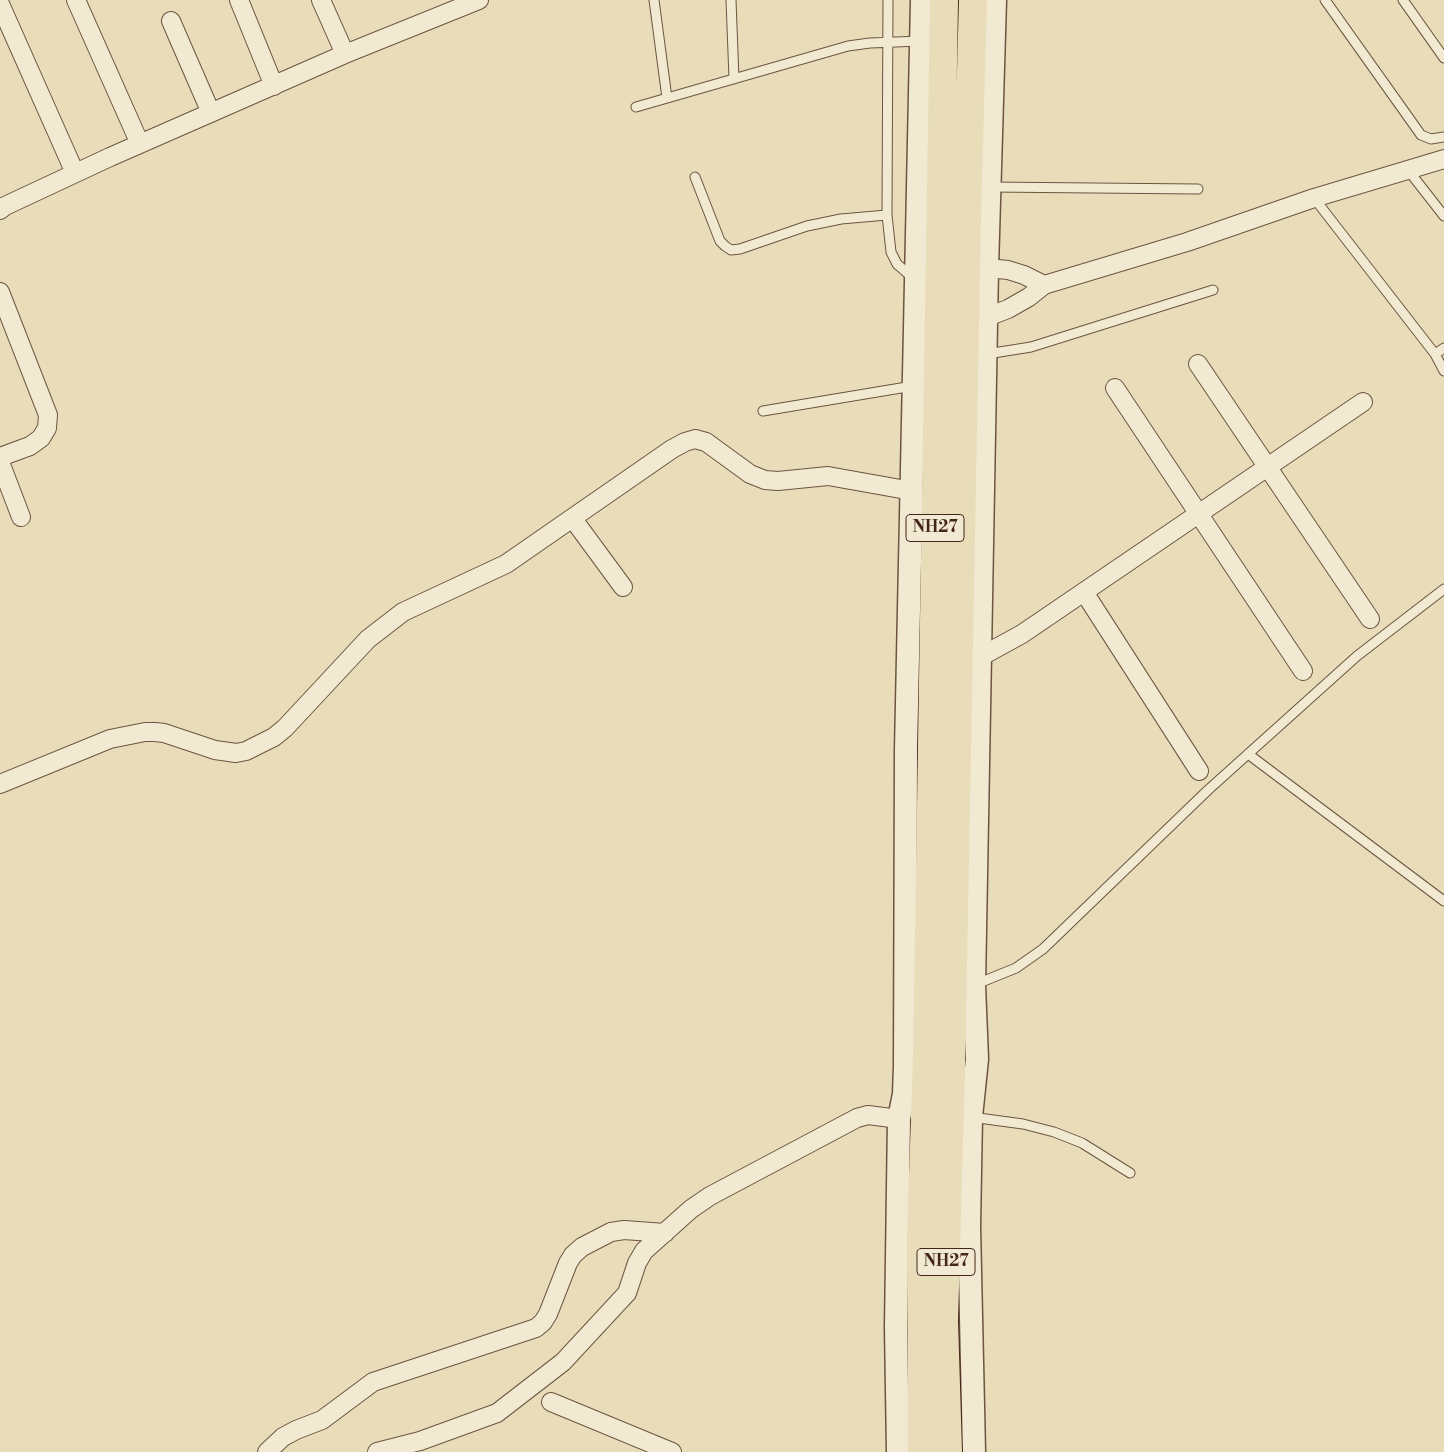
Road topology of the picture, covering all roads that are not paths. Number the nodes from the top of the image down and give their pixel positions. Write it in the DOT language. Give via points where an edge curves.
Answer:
graph roads {
  1 [pos="76,0"];
  2 [pos="238,0"];
  3 [pos="321,0"];
  4 [pos="479,0"];
  5 [pos="654,0"];
  6 [pos="731,0"];
  7 [pos="888,0"];
  8 [pos="922,0"];
  9 [pos="944,0"];
  10 [pos="973,0"];
  11 [pos="995,0"];
  12 [pos="1325,0"];
  13 [pos="1403,0"];
  14 [pos="0,4"];
  15 [pos="171,21"];
  16 [pos="922,41"];
  17 [pos="888,42"];
  18 [pos="345,54"];
  19 [pos="1444,58"];
  20 [pos="734,79"];
  21 [pos="274,86"];
  22 [pos="667,98"];
  23 [pos="636,107"];
  24 [pos="211,113"];
  25 [pos="1444,137"];
  26 [pos="140,144"];
  27 [pos="1444,159"];
  28 [pos="1408,170"];
  29 [pos="75,173"];
  30 [pos="695,177"];
  31 [pos="990,187"];
  32 [pos="1198,189"];
  33 [pos="1314,198"];
  34 [pos="0,210"];
  35 [pos="887,215"];
  36 [pos="1444,216"];
  37 [pos="988,268"];
  38 [pos="916,281"];
  39 [pos="1044,284"];
  40 [pos="1213,290"];
  41 [pos="0,292"];
  42 [pos="3,312"];
  43 [pos="987,317"];
  44 [pos="1444,348"];
  45 [pos="986,354"];
  46 [pos="1435,354"];
  47 [pos="1198,364"];
  48 [pos="1444,371"];
  49 [pos="914,386"];
  50 [pos="1115,388"];
  51 [pos="1362,402"];
  52 [pos="763,411"];
  53 [pos="0,457"];
  54 [pos="0,462"];
  55 [pos="1268,466"];
  56 [pos="912,491"];
  57 [pos="1198,514"];
  58 [pos="21,517"];
  59 [pos="573,518"];
  60 [pos="623,587"];
  61 [pos="1444,589"];
  62 [pos="1084,592"];
  63 [pos="1370,619"];
  64 [pos="980,657"];
  65 [pos="1303,671"];
  66 [pos="1248,754"];
  67 [pos="1199,771"];
  68 [pos="0,784"];
  69 [pos="1444,901"];
  70 [pos="974,985"];
  71 [pos="916,1061"];
  72 [pos="915,1089"];
  73 [pos="972,1117"];
  74 [pos="899,1119"];
  75 [pos="1130,1173"];
  76 [pos="665,1233"];
  77 [pos="551,1402"];
  78 [pos="267,1452"];
  79 [pos="377,1452"];
  80 [pos="672,1452"];
  81 [pos="898,1452"];
  82 [pos="922,1452"];
  83 [pos="948,1452"];
  84 [pos="974,1452"];
  1 -- 26 [label="street"];
  2 -- 21 [label="street"];
  3 -- 18 [label="street"];
  4 -- 18 [label="street"];
  5 -- 22 [label="lane"];
  6 -- 20 [label="lane"];
  7 -- 17 [label="lane"];
  8 -- 16 [label="street"];
  9 -- 71 [label="highway, NH27"];
  10 -- 83 [label="highway, NH27" via="944,1321"];
  11 -- 31 [label="street"];
  12 -- 25 [label="lane" via="1421,136 1431,139"];
  13 -- 19 [label="lane"];
  14 -- 29 [label="street"];
  15 -- 24 [label="street"];
  16 -- 17 [label="lane"];
  16 -- 38 [label="street"];
  17 -- 20 [label="lane" via="848,46"];
  17 -- 35 [label="lane"];
  18 -- 21 [label="street"];
  20 -- 22 [label="lane"];
  21 -- 24 [label="street"];
  22 -- 23 [label="lane"];
  24 -- 26 [label="street"];
  26 -- 29 [label="street"];
  27 -- 28 [label="street"];
  28 -- 33 [label="street"];
  28 -- 36 [label="lane"];
  29 -- 34 [label="street"];
  30 -- 35 [label="lane" via="720,241 731,250 807,226"];
  31 -- 32 [label="lane"];
  31 -- 37 [label="street"];
  33 -- 39 [label="street" via="1187,242"];
  33 -- 46 [label="lane"];
  35 -- 38 [label="lane" via="891,252 897,264"];
  37 -- 39 [label="street" via="1016,273"];
  37 -- 43 [label="street"];
  38 -- 49 [label="street"];
  39 -- 43 [label="street" via="1029,297"];
  40 -- 45 [label="lane" via="1031,347"];
  41 -- 42 [label="street"];
  42 -- 53 [label="street" via="48,415 47,428 41,438 30,446"];
  43 -- 45 [label="street"];
  44 -- 46 [label="lane"];
  45 -- 64 [label="street"];
  46 -- 48 [label="lane"];
  47 -- 55 [label="street"];
  49 -- 52 [label="lane"];
  49 -- 56 [label="street"];
  50 -- 57 [label="street"];
  51 -- 55 [label="street"];
  54 -- 58 [label="street"];
  55 -- 57 [label="street"];
  55 -- 63 [label="street"];
  56 -- 59 [label="street" via="828,476 765,480 750,474 706,442 695,439 672,449"];
  56 -- 71 [label="street" via="906,760"];
  57 -- 62 [label="street"];
  57 -- 65 [label="street"];
  59 -- 60 [label="street"];
  59 -- 68 [label="street" via="506,564 404,612 368,639 285,728 246,751 236,753 208,748 164,733 145,732 110,739"];
  61 -- 66 [label="lane" via="1357,656"];
  62 -- 64 [label="street" via="1022,634"];
  62 -- 67 [label="street"];
  64 -- 70 [label="street"];
  66 -- 69 [label="lane"];
  66 -- 70 [label="lane" via="1043,949 1016,968"];
  70 -- 73 [label="street" via="977,1059"];
  71 -- 72 [label="highway, NH27"];
  72 -- 74 [label="street"];
  72 -- 82 [label="highway, NH27" via="921,1237"];
  73 -- 75 [label="lane" via="1054,1132 1082,1143"];
  73 -- 84 [label="street" via="970,1226"];
  74 -- 76 [label="street" via="868,1115 845,1124 710,1196"];
  74 -- 81 [label="street"];
  76 -- 78 [label="street" via="611,1232 582,1247 568,1263 548,1314 536,1328 374,1382 322,1420 283,1437"];
  76 -- 79 [label="street" via="644,1251 627,1293 620,1301 563,1362 497,1413 420,1441"];
  77 -- 80 [label="street"];
}
